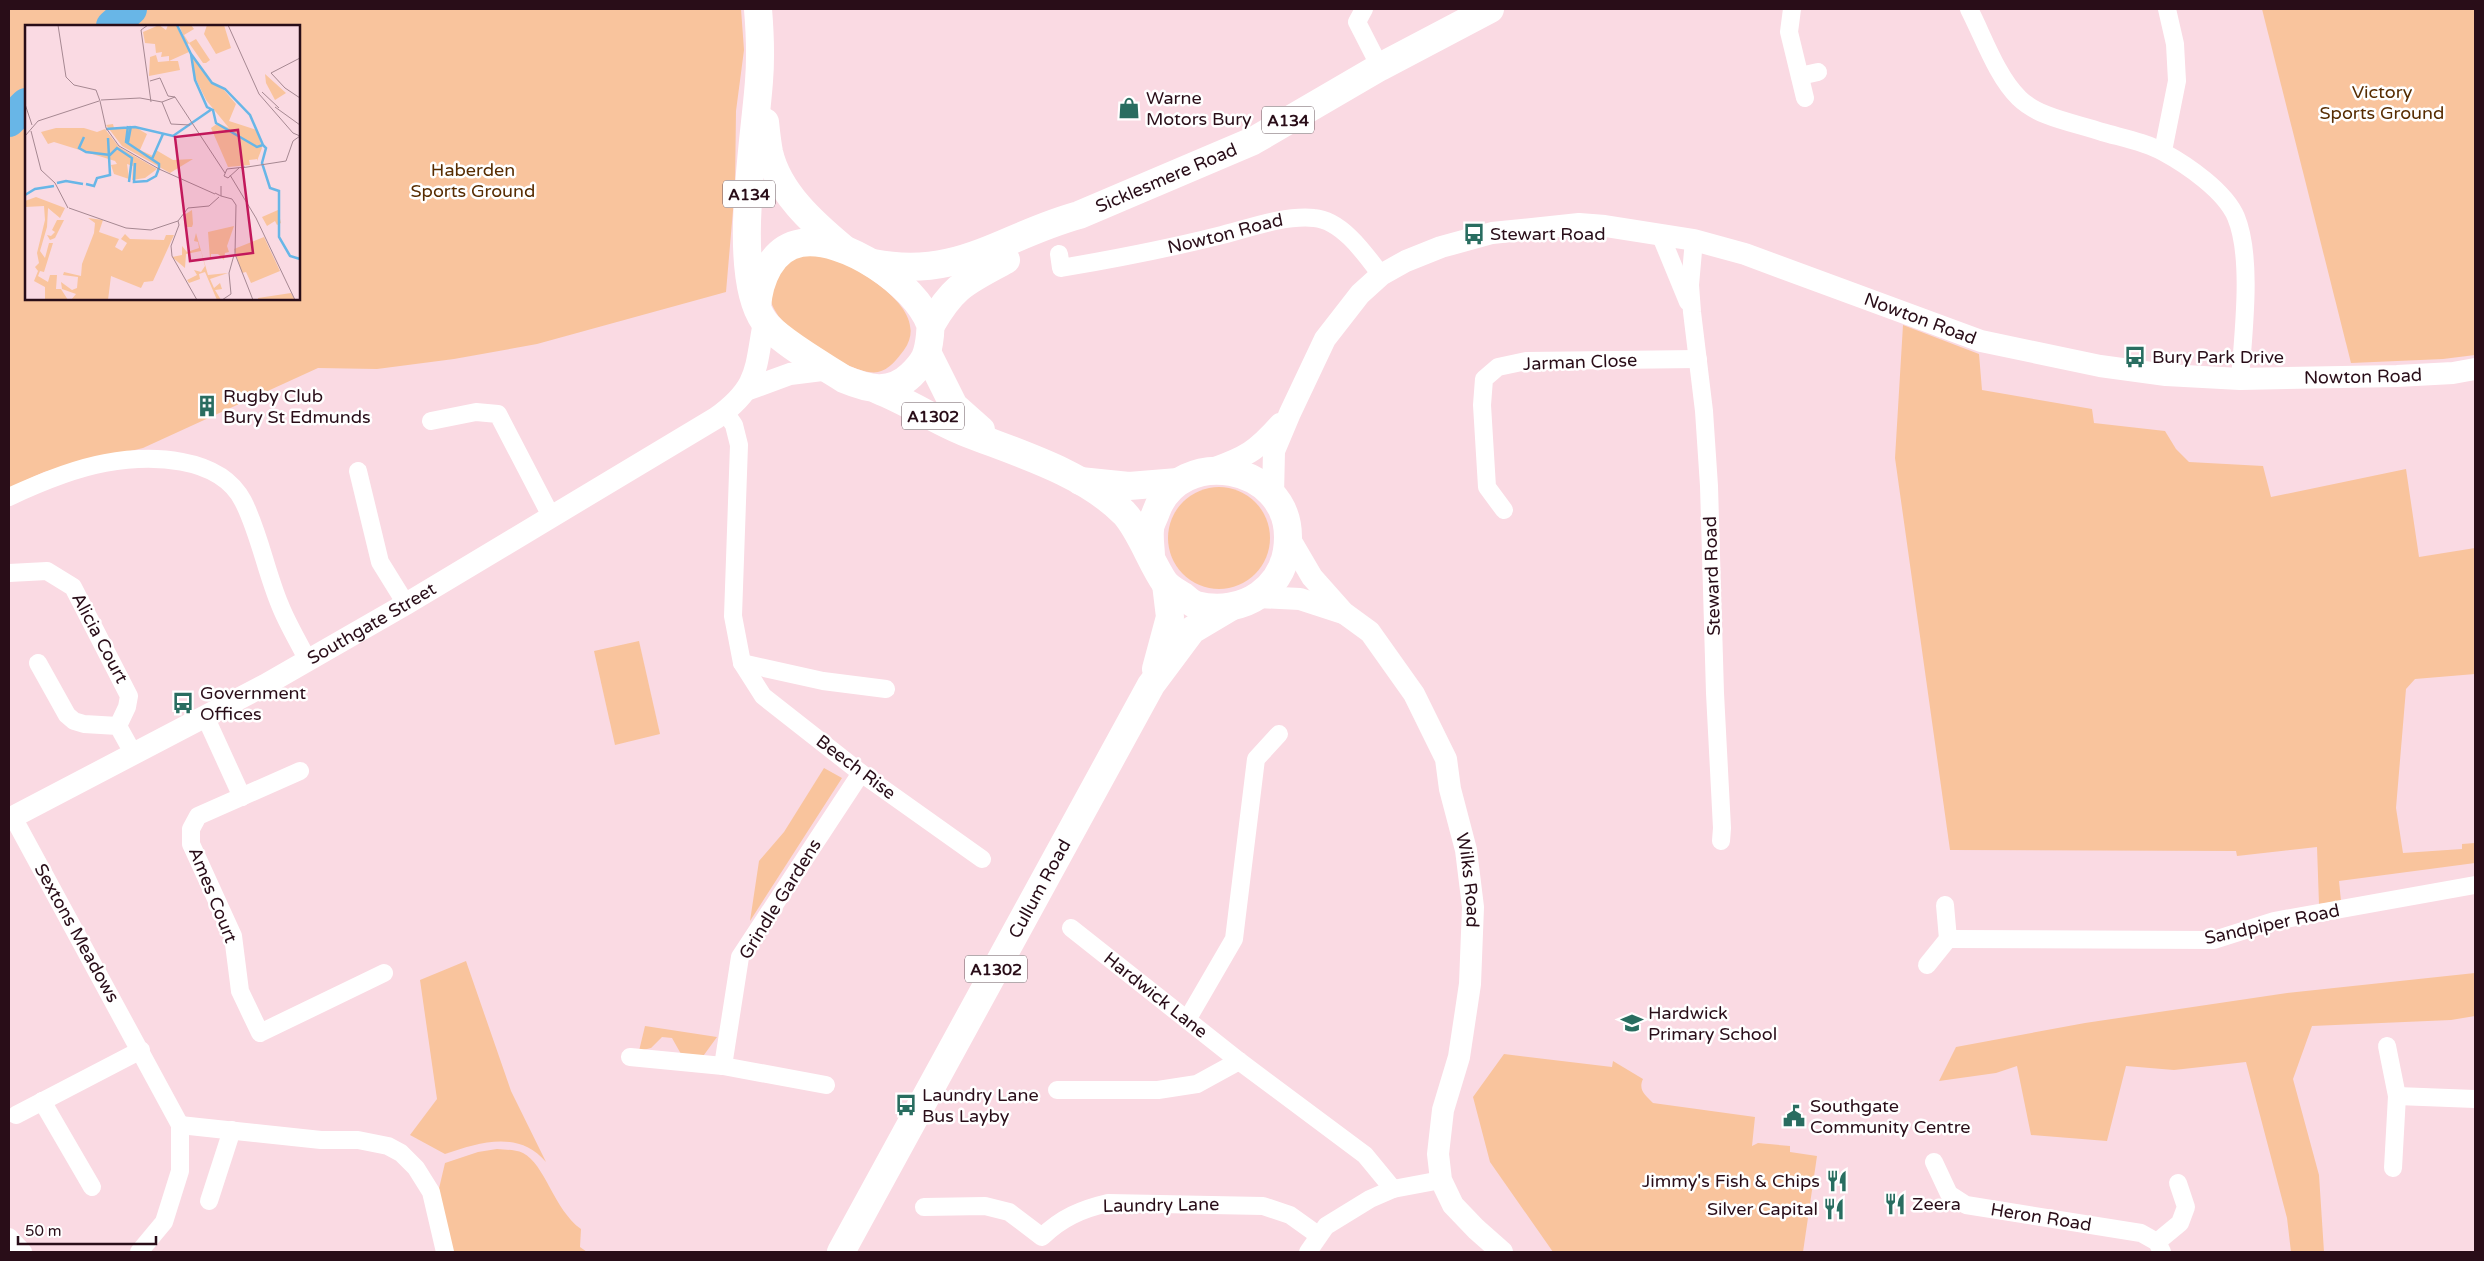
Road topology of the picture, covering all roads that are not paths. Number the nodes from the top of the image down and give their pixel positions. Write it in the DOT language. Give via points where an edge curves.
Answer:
graph roads {
  1 [pos="1364,9"];
  2 [pos="1490,9"];
  3 [pos="1792,9"];
  4 [pos="1969,9"];
  5 [pos="2167,9"];
  6 [pos="760,16"];
  7 [pos="1380,67"];
  8 [pos="1818,72"];
  9 [pos="1800,76"];
  10 [pos="759,80"];
  11 [pos="1805,98"];
  12 [pos="2163,151"];
  13 [pos="1079,215"];
  14 [pos="1660,234"];
  15 [pos="1694,240"];
  16 [pos="846,250"];
  17 [pos="1059,254"];
  18 [pos="873,263"];
  19 [pos="1381,275"];
  20 [pos="1692,312"];
  21 [pos="761,315"];
  22 [pos="931,325"];
  23 [pos="928,354"];
  24 [pos="1698,359"];
  25 [pos="830,369"];
  26 [pos="2475,369"];
  27 [pos="2453,373"];
  28 [pos="2475,377"];
  29 [pos="2240,379"];
  30 [pos="749,389"];
  31 [pos="878,390"];
  32 [pos="725,412"];
  33 [pos="1290,414"];
  34 [pos="431,421"];
  35 [pos="988,440"];
  36 [pos="1212,469"];
  37 [pos="358,471"];
  38 [pos="1080,481"];
  39 [pos="1178,482"];
  40 [pos="1273,495"];
  41 [pos="9,498"];
  42 [pos="1504,510"];
  43 [pos="552,518"];
  44 [pos="1288,536"];
  45 [pos="1151,557"];
  46 [pos="9,573"];
  47 [pos="1166,584"];
  48 [pos="1257,597"];
  49 [pos="406,604"];
  50 [pos="1229,608"];
  51 [pos="1344,613"];
  52 [pos="307,659"];
  53 [pos="38,663"];
  54 [pos="742,663"];
  55 [pos="1151,685"];
  56 [pos="886,689"];
  57 [pos="205,716"];
  58 [pos="118,726"];
  59 [pos="1279,734"];
  60 [pos="133,754"];
  61 [pos="300,771"];
  62 [pos="862,773"];
  63 [pos="242,797"];
  64 [pos="11,818"];
  65 [pos="1721,841"];
  66 [pos="982,859"];
  67 [pos="2475,885"];
  68 [pos="1945,905"];
  69 [pos="1071,928"];
  70 [pos="1948,940"];
  71 [pos="1927,965"];
  72 [pos="384,973"];
  73 [pos="1187,1020"];
  74 [pos="2387,1046"];
  75 [pos="141,1050"];
  76 [pos="630,1058"];
  77 [pos="1239,1061"];
  78 [pos="723,1066"];
  79 [pos="826,1085"];
  80 [pos="1057,1090"];
  81 [pos="2397,1096"];
  82 [pos="2475,1100"];
  83 [pos="42,1101"];
  84 [pos="16,1115"];
  85 [pos="180,1125"];
  86 [pos="232,1130"];
  87 [pos="1934,1162"];
  88 [pos="2392,1168"];
  89 [pos="1441,1180"];
  90 [pos="2178,1183"];
  91 [pos="92,1187"];
  92 [pos="1393,1190"];
  93 [pos="209,1202"];
  94 [pos="924,1207"];
  95 [pos="1318,1235"];
  96 [pos="9,1237"];
  97 [pos="1040,1244"];
  98 [pos="2160,1247"];
  99 [pos="23,1252"];
  100 [pos="140,1252"];
  101 [pos="445,1252"];
  102 [pos="841,1252"];
  103 [pos="1308,1252"];
  104 [pos="1502,1252"];
  1 -- 7 [label="street" via="1358,22"];
  2 -- 7 [label="main road, Sicklesmere Road / A134"];
  3 -- 9 [label="street" via="1789,32"];
  4 -- 12 [label="street" via="2006,83 2020,99 2052,116"];
  5 -- 12 [label="street" via="2175,44 2177,80"];
  6 -- 10 [label="main road, A134"];
  7 -- 13 [label="main road, Sicklesmere Road / A134" via="1253,141"];
  8 -- 9 [label="street"];
  9 -- 11 [label="street"];
  10 -- 16 [label="main road, A134" via="769,153 775,170 794,200"];
  10 -- 21 [label="main road, A134" via="747,250 751,283"];
  12 -- 29 [label="street" via="2217,191 2235,216 2242,239 2244,269"];
  13 -- 18 [label="main road, Sicklesmere Road / A134" via="1051,223 969,259 940,266 892,267"];
  13 -- 22 [label="main road, Sicklesmere Road / A134" via="1054,234 961,284 945,300"];
  14 -- 15 [label="street, Nowton Road"];
  14 -- 19 [label="street, Nowton Road" via="1579,224 1492,233 1424,254"];
  14 -- 20 [label="street, Steward Road"];
  15 -- 20 [label="street, Steward Road" via="1690,285"];
  15 -- 29 [label="street, Nowton Road" via="1745,254 1981,341 2100,366 2166,375"];
  16 -- 18 [label="main road"];
  16 -- 21 [label="main road" via="820,243 801,243 790,247 768,266 758,292"];
  17 -- 19 [label="street, Nowton Road" via="1062,268 1263,224 1315,218 1333,225 1357,242"];
  18 -- 22 [label="main road" via="916,300"];
  19 -- 33 [label="street, Nowton Road" via="1360,294 1325,339"];
  20 -- 24 [label="street, Steward Road"];
  21 -- 25 [label="main road" via="776,333"];
  21 -- 30 [label="street" via="754,376"];
  22 -- 23 [label="main road"];
  23 -- 31 [label="main road" via="908,378 893,387"];
  23 -- 35 [label="main road, A1302" via="954,406"];
  24 -- 42 [label="street, Jarman Close" via="1526,361 1498,367 1484,378 1486,487"];
  24 -- 65 [label="street, Steward Road" via="1709,486"];
  25 -- 30 [label="street" via="790,374"];
  25 -- 31 [label="main road" via="857,384"];
  26 -- 27 [label="street, Nowton Road"];
  27 -- 28 [label="street"];
  27 -- 29 [label="street, Nowton Road"];
  30 -- 32 [label="street, Southgate Street"];
  31 -- 35 [label="main road, A1302"];
  32 -- 43 [label="street, Southgate Street"];
  32 -- 54 [label="street, Beech Rise" via="734,425 739,445 733,616"];
  33 -- 36 [label="street, Nowton Road" via="1242,458"];
  33 -- 40 [label="street, Nowton Road" via="1274,451"];
  34 -- 43 [label="street" via="476,412 498,414"];
  35 -- 38 [label="main road, A1302"];
  36 -- 39 [label="main road"];
  36 -- 40 [label="main road" via="1235,471 1256,480"];
  37 -- 49 [label="street" via="380,562"];
  38 -- 39 [label="main road, A1302" via="1129,486"];
  38 -- 45 [label="main road, A1302" via="1125,514"];
  39 -- 45 [label="main road" via="1159,503 1150,529"];
  40 -- 44 [label="main road" via="1284,514"];
  41 -- 52 [label="street" via="60,476 103,463 127,460 185,463 220,476 242,501 280,605"];
  43 -- 49 [label="street, Southgate Street"];
  44 -- 48 [label="main road" via="1285,560 1274,581"];
  44 -- 51 [label="street, Wilks Road" via="1312,577"];
  45 -- 47 [label="main road"];
  46 -- 58 [label="street, Alicia Court" via="47,571 73,587 129,696"];
  47 -- 50 [label="main road" via="1194,604"];
  47 -- 55 [label="main road, Cullum Road / A1302" via="1170,617"];
  48 -- 50 [label="main road"];
  48 -- 51 [label="street, Wilks Road" via="1300,599"];
  49 -- 52 [label="street, Southgate Street"];
  50 -- 55 [label="main road, Cullum Road / A1302" via="1192,630"];
  51 -- 89 [label="street, Wilks Road" via="1370,632 1414,694 1446,759 1450,789 1466,850 1473,907 1470,984 1459,1057 1443,1110 1438,1154"];
  52 -- 57 [label="street, Southgate Street"];
  53 -- 58 [label="street" via="66,715 84,724"];
  54 -- 56 [label="street" via="823,681"];
  54 -- 62 [label="street, Beech Rise" via="763,696"];
  55 -- 102 [label="main road, Cullum Road / A1302"];
  57 -- 60 [label="street, Southgate Street"];
  57 -- 63 [label="street"];
  58 -- 60 [label="street"];
  59 -- 73 [label="street" via="1256,760 1234,939"];
  60 -- 64 [label="street, Southgate Street"];
  61 -- 63 [label="street, Ames Court"];
  62 -- 66 [label="street, Beech Rise"];
  62 -- 78 [label="street, Grindle Gardens" via="740,957"];
  63 -- 72 [label="street, Ames Court" via="198,816 190,837 233,936 240,990 260,1033"];
  64 -- 75 [label="street, Sextons Meadows"];
  67 -- 70 [label="street, Sandpiper Road" via="2274,921 2214,940"];
  68 -- 70 [label="street"];
  69 -- 73 [label="street, Hardwick Lane"];
  70 -- 71 [label="street"];
  73 -- 77 [label="street, Hardwick Lane"];
  74 -- 81 [label="street"];
  75 -- 83 [label="street"];
  75 -- 85 [label="street, Sextons Meadows"];
  76 -- 78 [label="street"];
  77 -- 80 [label="street" via="1197,1084 1158,1090"];
  77 -- 92 [label="street, Hardwick Lane" via="1365,1156"];
  78 -- 79 [label="street"];
  81 -- 82 [label="street"];
  81 -- 88 [label="street"];
  83 -- 84 [label="street"];
  83 -- 91 [label="street"];
  85 -- 86 [label="street"];
  85 -- 100 [label="street, Sextons Meadows" via="180,1171 167,1214 159,1230"];
  86 -- 93 [label="street"];
  86 -- 101 [label="street" via="321,1140 358,1140 382,1144 400,1153 416,1168 431,1192"];
  87 -- 98 [label="street, Heron Road" via="1949,1194 1966,1205 2129,1231 2151,1237"];
  89 -- 92 [label="street"];
  89 -- 104 [label="street" via="1453,1205"];
  90 -- 98 [label="street" via="2186,1207 2180,1223"];
  92 -- 95 [label="street" via="1370,1199 1326,1226"];
  94 -- 97 [label="street, Laundry Lane" via="985,1206 1008,1212"];
  95 -- 97 [label="street, Laundry Lane" via="1290,1215 1262,1206 1108,1203 1058,1221"];
  95 -- 103 [label="street"];
  96 -- 99 [label="street"];
}
